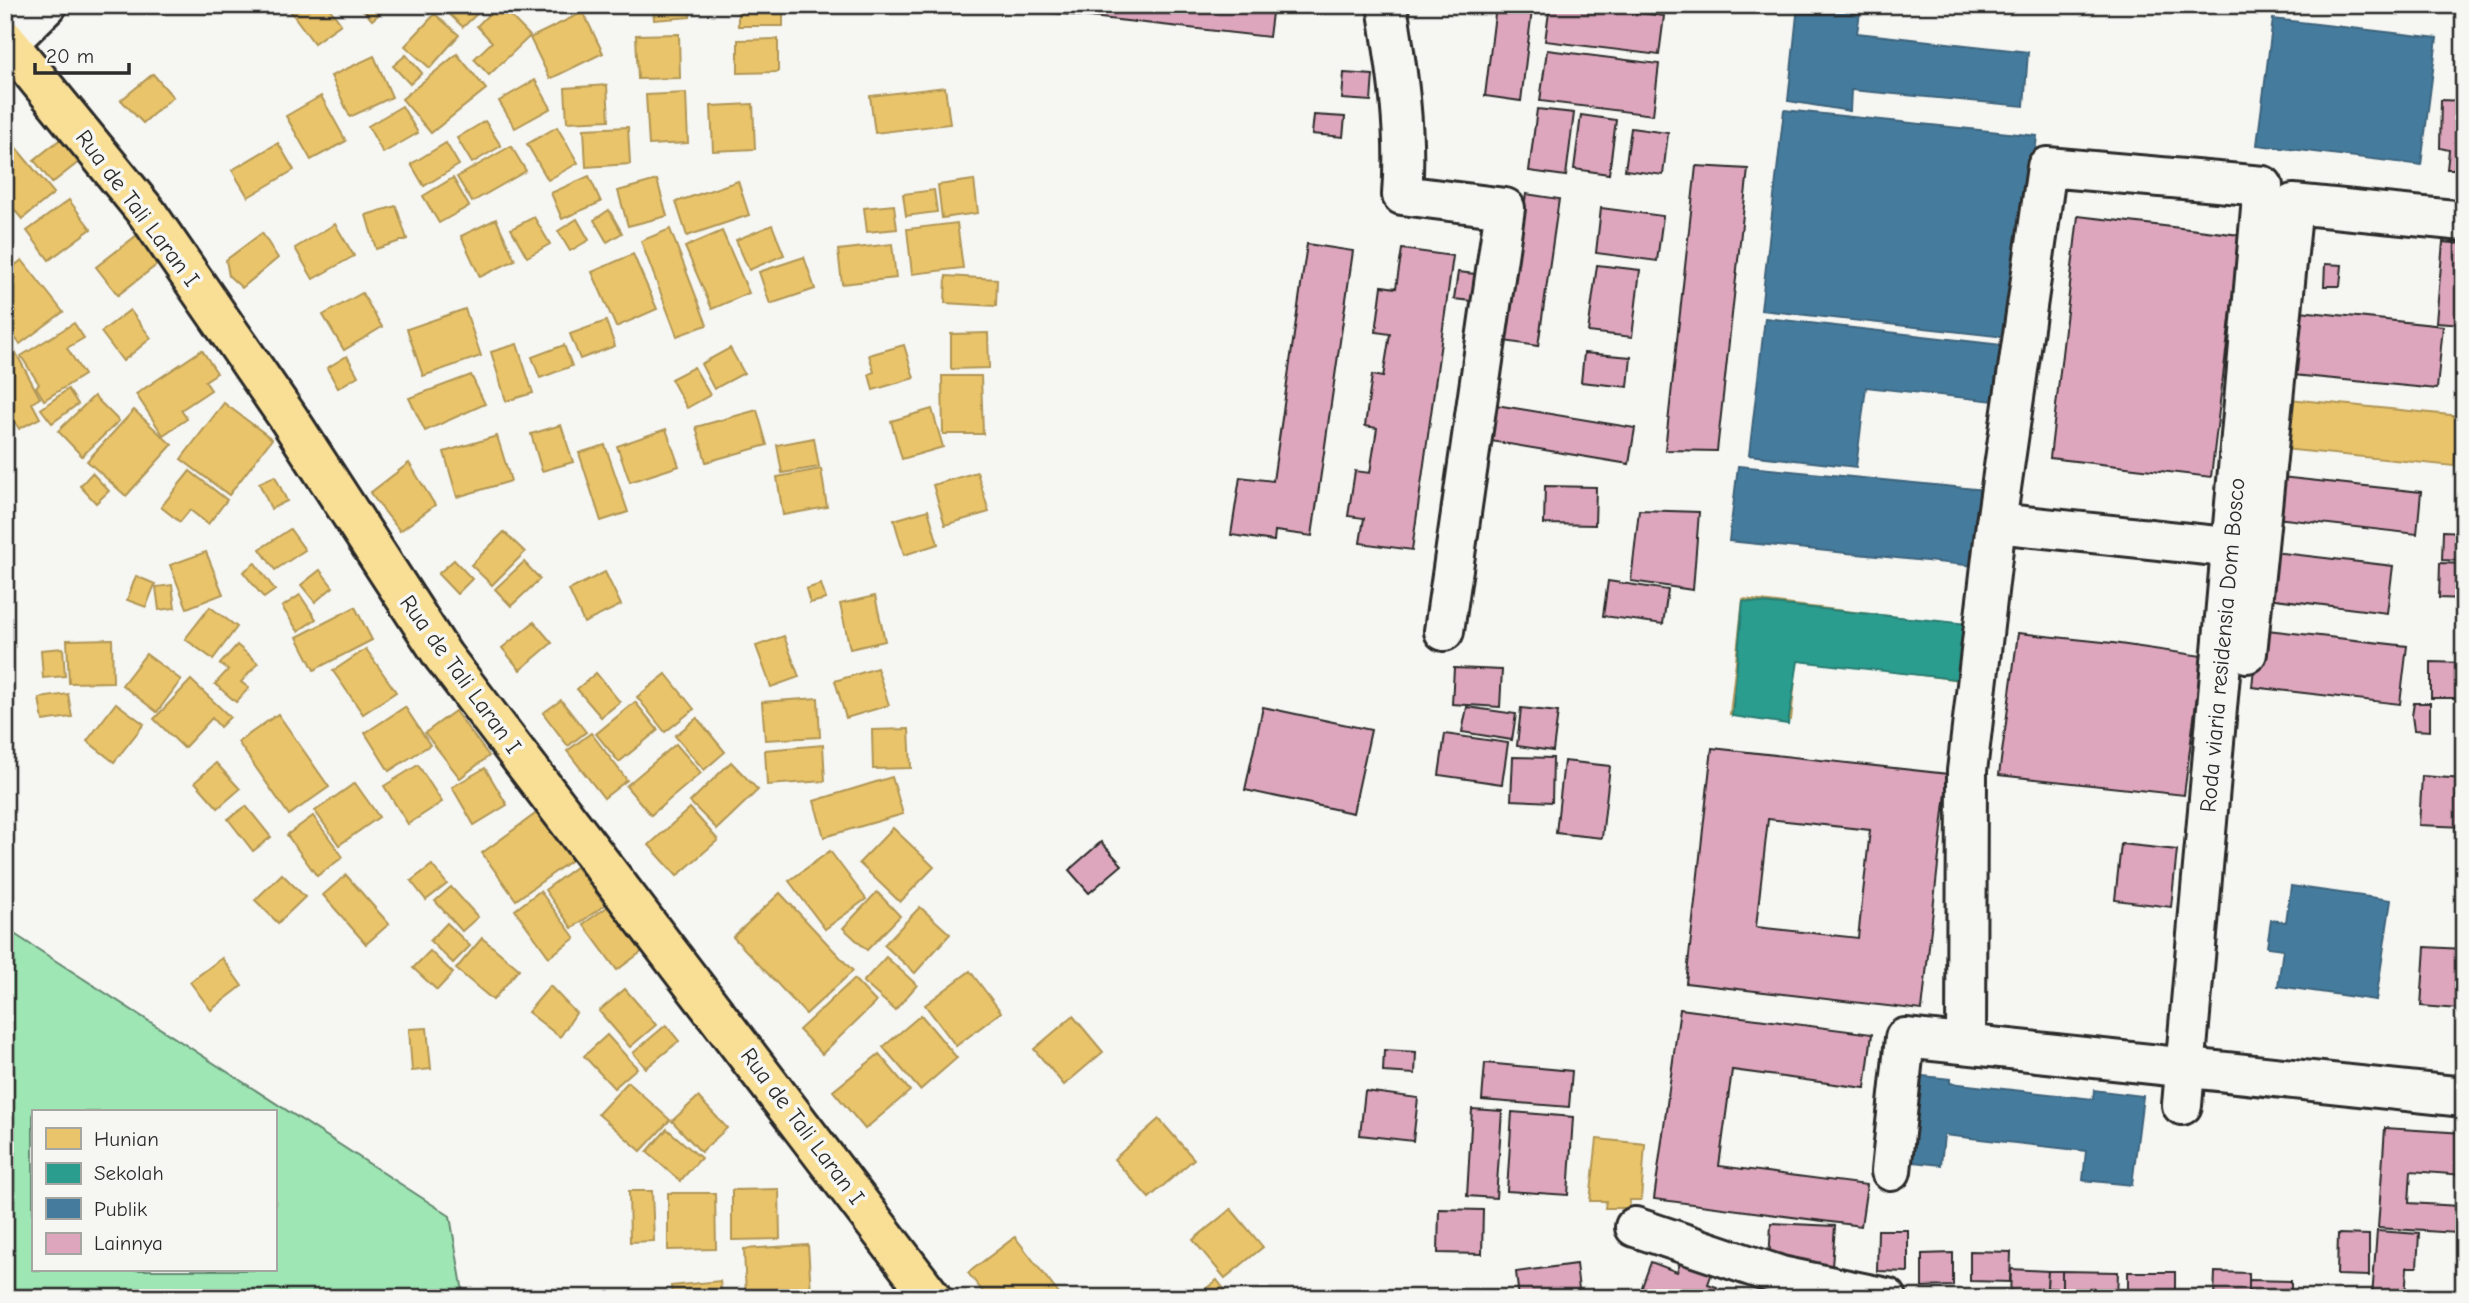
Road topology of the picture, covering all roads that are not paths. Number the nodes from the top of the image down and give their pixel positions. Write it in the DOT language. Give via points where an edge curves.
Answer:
graph roads {
  1 [pos="47,5"];
  2 [pos="1387,5"];
  3 [pos="7,41"];
  4 [pos="2464,221"];
  5 [pos="1996,523"];
  6 [pos="2244,549"];
  7 [pos="1444,632"];
  8 [pos="1966,1044"];
  9 [pos="2195,1068"];
  10 [pos="2464,1097"];
  11 [pos="2182,1105"];
  12 [pos="1891,1171"];
  13 [pos="1635,1227"];
  14 [pos="932,1298"];
  15 [pos="1887,1298"];
  1 -- 3 [label="street"];
  2 -- 7 [label="street" via="1401,96 1402,195 1505,208"];
  3 -- 14 [label="main road, Rua de Tali Laran I" via="147,213 289,419 443,656"];
  4 -- 6 [label="street" via="2293,204"];
  5 -- 6 [label="street"];
  5 -- 6 [label="street, Roda viaria residensia Dom Bosco" via="2047,167 2263,186"];
  5 -- 8 [label="street" via="1967,771"];
  6 -- 9 [label="street"];
  8 -- 9 [label="street"];
  8 -- 12 [label="street" via="1905,1038"];
  9 -- 10 [label="street"];
  9 -- 11 [label="street"];
  13 -- 15 [label="street" via="1781,1276"];
}
